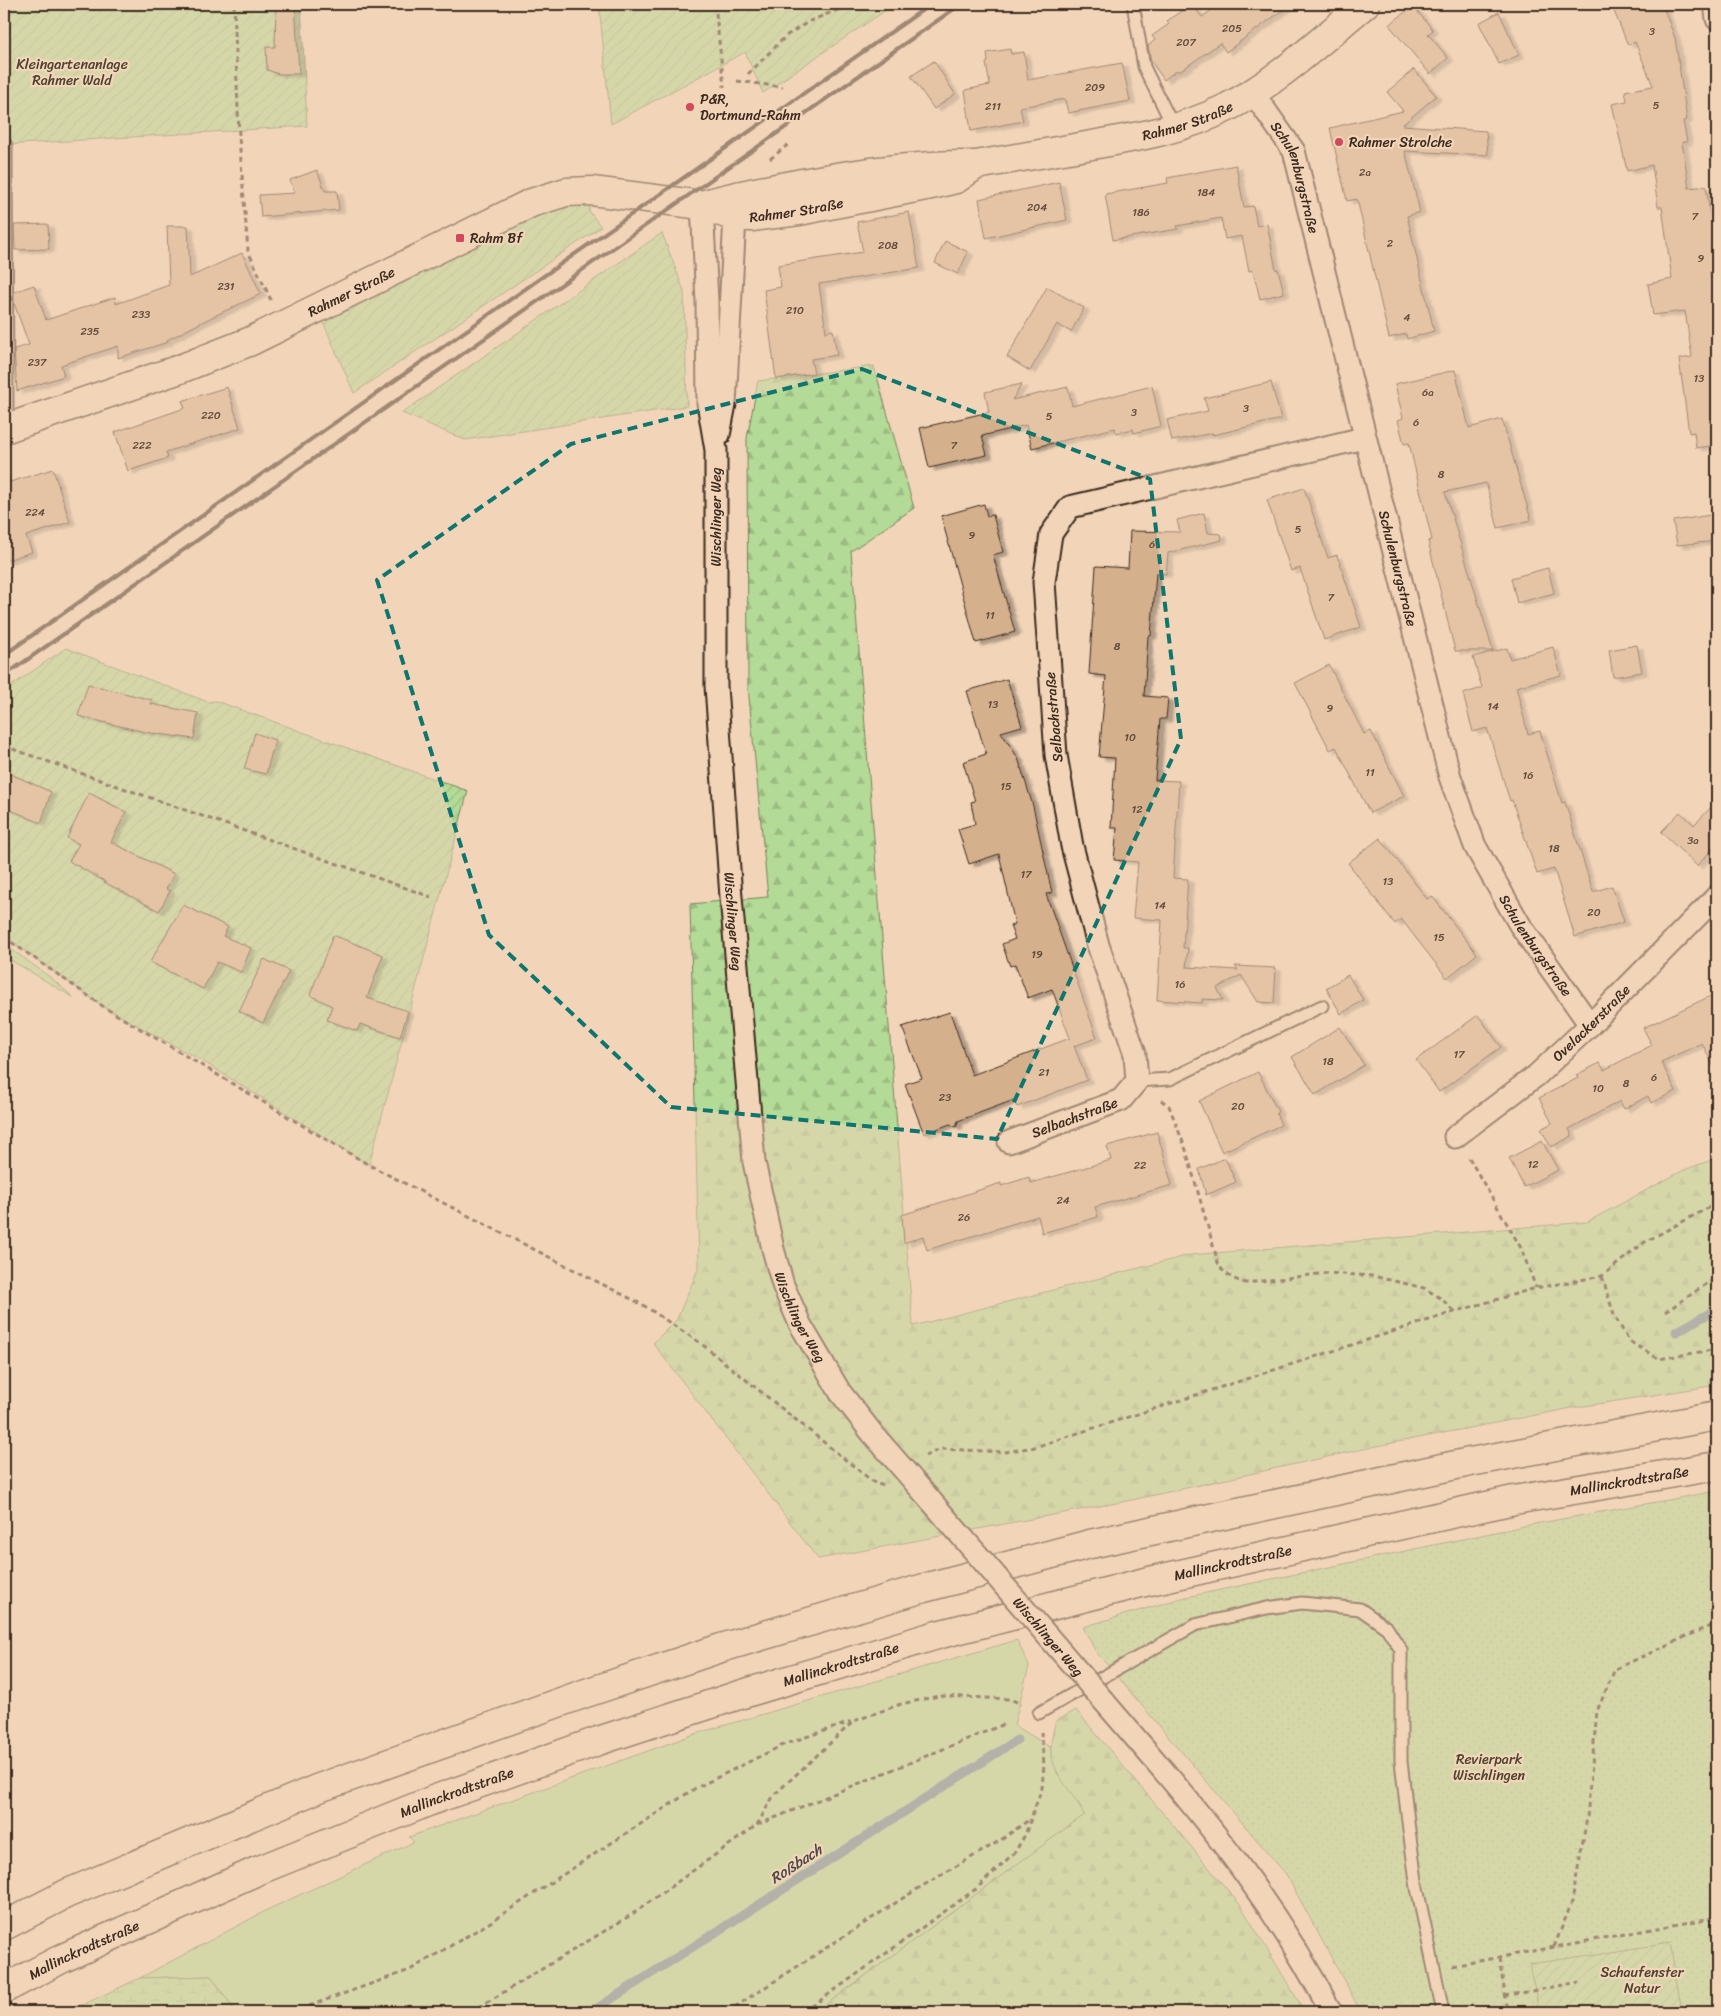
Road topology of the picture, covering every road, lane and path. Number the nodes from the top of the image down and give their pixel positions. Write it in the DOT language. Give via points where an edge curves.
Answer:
graph roads {
  1 [pos="234,4"];
  2 [pos="715,4"];
  3 [pos="852,4"];
  4 [pos="1133,4"];
  5 [pos="1365,4"];
  6 [pos="1715,4"];
  7 [pos="1717,20"];
  8 [pos="748,74"];
  9 [pos="737,80"];
  10 [pos="783,86"];
  11 [pos="724,87"];
  12 [pos="4,91"];
  13 [pos="1253,93"];
  14 [pos="1174,128"];
  15 [pos="790,143"];
  16 [pos="6,145"];
  17 [pos="763,165"];
  18 [pos="702,205"];
  19 [pos="734,206"];
  20 [pos="272,301"];
  21 [pos="5,429"];
  22 [pos="1364,438"];
  23 [pos="716,450"];
  24 [pos="4,746"];
  25 [pos="1717,896"];
  26 [pos="431,898"];
  27 [pos="4,937"];
  28 [pos="1322,1006"];
  29 [pos="1590,1025"];
  30 [pos="1137,1081"];
  31 [pos="1455,1138"];
  32 [pos="1010,1142"];
  33 [pos="1717,1202"];
  34 [pos="1602,1276"];
  35 [pos="1717,1277"];
  36 [pos="1536,1288"];
  37 [pos="1454,1312"];
  38 [pos="1665,1312"];
  39 [pos="1717,1349"];
  40 [pos="1717,1416"];
  41 [pos="921,1459"];
  42 [pos="1717,1466"];
  43 [pos="890,1484"];
  44 [pos="1717,1625"];
  45 [pos="1010,1699"];
  46 [pos="1039,1712"];
  47 [pos="854,1721"];
  48 [pos="1007,1723"];
  49 [pos="1043,1752"];
  50 [pos="1030,1819"];
  51 [pos="757,1825"];
  52 [pos="1717,1916"];
  53 [pos="4,1926"];
  54 [pos="1554,1947"];
  55 [pos="1499,1958"];
  56 [pos="1434,1970"];
  57 [pos="1579,1982"];
  58 [pos="4,1989"];
  59 [pos="1505,1996"];
  60 [pos="292,2012"];
  61 [pos="471,2012"];
  62 [pos="727,2012"];
  63 [pos="804,2012"];
  64 [pos="1331,2012"];
  65 [pos="1444,2012"];
  66 [pos="1508,2012"];
  1 -- 20 [label="path" via="248,251"];
  2 -- 11 [label="path"];
  3 -- 8 [label="path" via="810,21 787,35"];
  4 -- 14 [label="lane" via="1144,67"];
  5 -- 13 [label="main road, Rahmer Straße"];
  6 -- 7 [label="street"];
  9 -- 10 [label="path"];
  12 -- 16 [label="path"];
  13 -- 14 [label="main road, Rahmer Straße" via="1226,108"];
  13 -- 22 [label="street, Schulenburgstraße" via="1294,151"];
  14 -- 19 [label="main road, Rahmer Straße" via="976,165 855,174"];
  15 -- 17 [label="path"];
  16 -- 21 [label="lane"];
  18 -- 19 [label="main road, Rahmer Straße"];
  18 -- 21 [label="main road, Rahmer Straße" via="592,191 566,192 531,203 251,341"];
  18 -- 23 [label="street, Wischlinger Weg" via="708,403"];
  19 -- 23 [label="street, Wischlinger Weg" via="725,404"];
  22 -- 29 [label="street, Schulenburgstraße" via="1450,778 1475,846 1520,925"];
  22 -- 30 [label="street, Selbachstraße" via="1070,507 1051,534 1044,582 1056,755 1072,846 1098,945 1135,1054"];
  23 -- 64 [label="street, Wischlinger Weg, bridge" via="716,686 731,896 754,1162 784,1286 818,1358 840,1392 1205,1821 1262,1895"];
  24 -- 26 [label="path"];
  25 -- 29 [label="street, Ovelackerstraße"];
  27 -- 43 [label="path" via="107,1009 368,1165 643,1305 699,1342 877,1485"];
  28 -- 30 [label="lane" via="1170,1079"];
  29 -- 31 [label="street, Ovelackerstraße" via="1537,1075"];
  30 -- 32 [label="street, Selbachstraße" via="1121,1100"];
  30 -- 37 [label="path" via="1170,1106 1219,1266 1226,1274 1246,1283 1327,1273 1372,1276 1424,1288 1442,1299"];
  31 -- 36 [label="path" via="1479,1173 1521,1248"];
  33 -- 34 [label="path" via="1645,1242"];
  34 -- 36 [label="path"];
  34 -- 39 [label="path" via="1614,1315 1629,1341 1659,1359"];
  35 -- 38 [label="path"];
  36 -- 37 [label="path"];
  37 -- 41 [label="path" via="1035,1447 1005,1452 941,1449"];
  40 -- 53 [label="main road" via="1470,1462 1090,1544 767,1634 586,1693 320,1788 66,1894"];
  42 -- 58 [label="main road, Mallinckrodtstraße" via="1514,1500 1145,1582 937,1635 736,1696 433,1800 257,1871 63,1958"];
  44 -- 54 [label="path" via="1615,1669 1597,1711 1585,1828 1572,1902"];
  45 -- 47 [label="path" via="939,1696 901,1704"];
  46 -- 56 [label="lane" via="1195,1625 1302,1603 1360,1609 1388,1628 1401,1650 1401,1761 1417,1888"];
  47 -- 51 [label="path" via="774,1795"];
  47 -- 60 [label="path" via="785,1744 694,1789 489,1923 410,1970"];
  48 -- 51 [label="path"];
  49 -- 50 [label="path" via="1042,1788"];
  50 -- 62 [label="path"];
  50 -- 63 [label="path" via="1015,1852 976,1889"];
  51 -- 61 [label="path" via="631,1915"];
  52 -- 54 [label="path"];
  54 -- 55 [label="path"];
  55 -- 56 [label="path"];
  55 -- 59 [label="path"];
  56 -- 65 [label="lane"];
  57 -- 59 [label="path"];
  59 -- 66 [label="path"];
}
